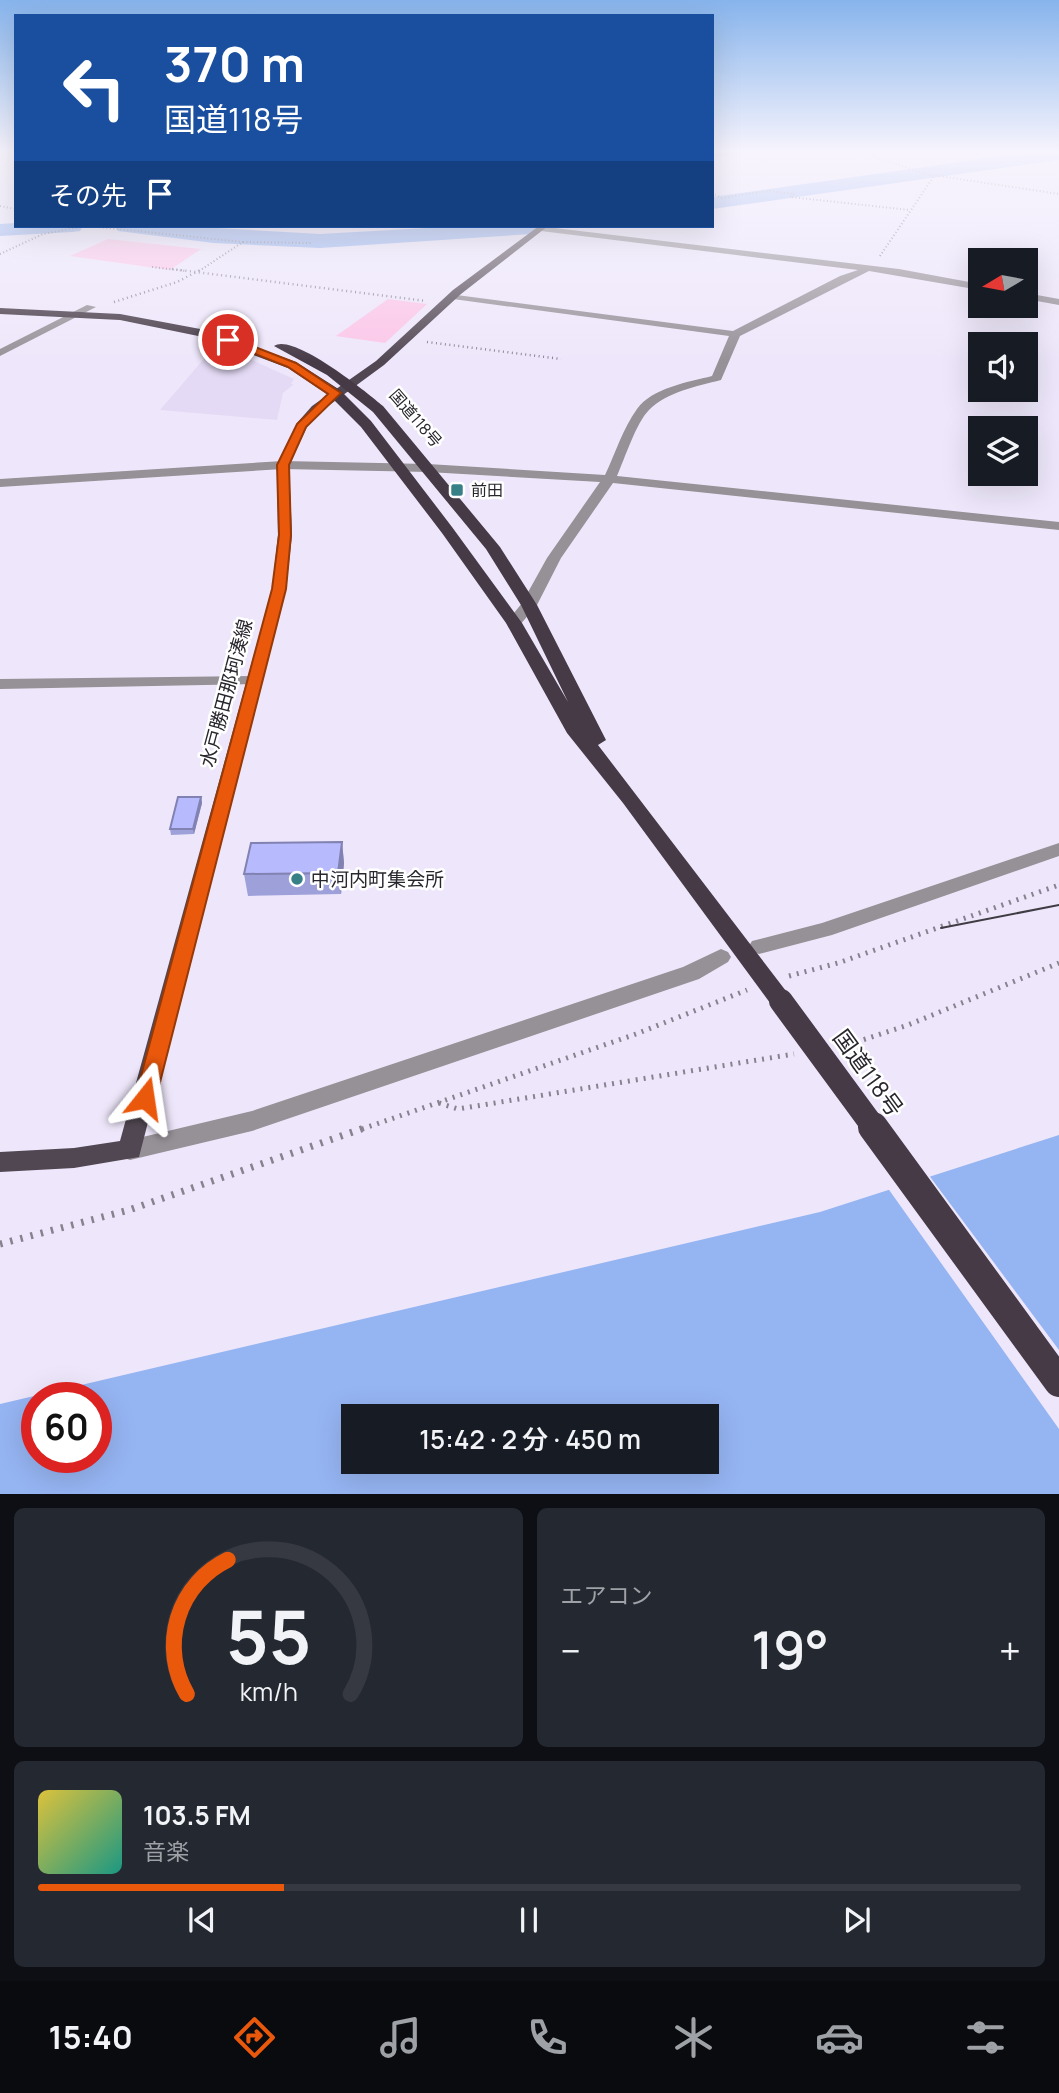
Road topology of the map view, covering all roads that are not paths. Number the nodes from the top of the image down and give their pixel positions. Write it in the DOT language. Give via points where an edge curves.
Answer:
graph roads {
  1 [pos="541,228"];
  2 [pos="550,228"];
  3 [pos="872,269"];
  4 [pos="968,285"];
  5 [pos="1038,298"];
  6 [pos="449,300"];
  7 [pos="1059,302"];
  8 [pos="0,308"];
  9 [pos="92,310"];
  10 [pos="735,334"];
  11 [pos="0,354"];
  12 [pos="342,389"];
  13 [pos="283,465"];
  14 [pos="401,468"];
  15 [pos="428,468"];
  16 [pos="609,479"];
  17 [pos="0,483"];
  18 [pos="1059,526"];
  19 [pos="529,605"];
  20 [pos="514,623"];
  21 [pos="254,681"];
  22 [pos="0,684"];
  23 [pos="630,798"];
  24 [pos="1059,849"];
  25 [pos="740,949"];
  26 [pos="130,1150"];
  27 [pos="0,1162"];
  28 [pos="1059,1382"];
  1 -- 6 [label="main road, 水戸勝田那珂湊線"];
  2 -- 3 [label="street"];
  3 -- 4 [label="street"];
  3 -- 10 [label="street" via="843,278"];
  5 -- 7 [label="street"];
  6 -- 10 [label="street"];
  6 -- 12 [label="main road, 水戸勝田那珂湊線" via="408,339"];
  8 -- 9 [label="highway, 国道118号"];
  9 -- 11 [label="street"];
  9 -- 12 [label="highway, 国道118号" via="223,338"];
  9 -- 12 [label="highway, 国道118号" via="186,319 242,332 298,353"];
  10 -- 16 [label="street" via="717,378 657,398 642,410"];
  12 -- 13 [label="main road, 水戸勝田那珂湊線" via="301,426"];
  12 -- 14 [label="highway, 国道118号"];
  12 -- 15 [label="highway, 国道118号" via="377,409"];
  13 -- 14 [label="street"];
  13 -- 17 [label="street"];
  13 -- 21 [label="main road, 水戸勝田那珂湊線" via="284,561"];
  14 -- 15 [label="street"];
  14 -- 20 [label="highway, 国道118号"];
  15 -- 16 [label="street"];
  15 -- 19 [label="highway, 国道118号" via="492,547"];
  16 -- 18 [label="street"];
  16 -- 19 [label="street" via="554,558"];
  19 -- 20 [label="street"];
  19 -- 23 [label="highway, 国道118号" via="586,723"];
  20 -- 23 [label="highway, 国道118号" via="574,729"];
  21 -- 22 [label="street"];
  21 -- 26 [label="main road, 水戸勝田那珂湊線"];
  23 -- 25 [label="highway, 国道118号"];
  24 -- 25 [label="street" via="825,930"];
  25 -- 26 [label="street" via="691,973 265,1116"];
  25 -- 28 [label="highway, 国道118号, bridge"];
  26 -- 27 [label="main road"];
}
